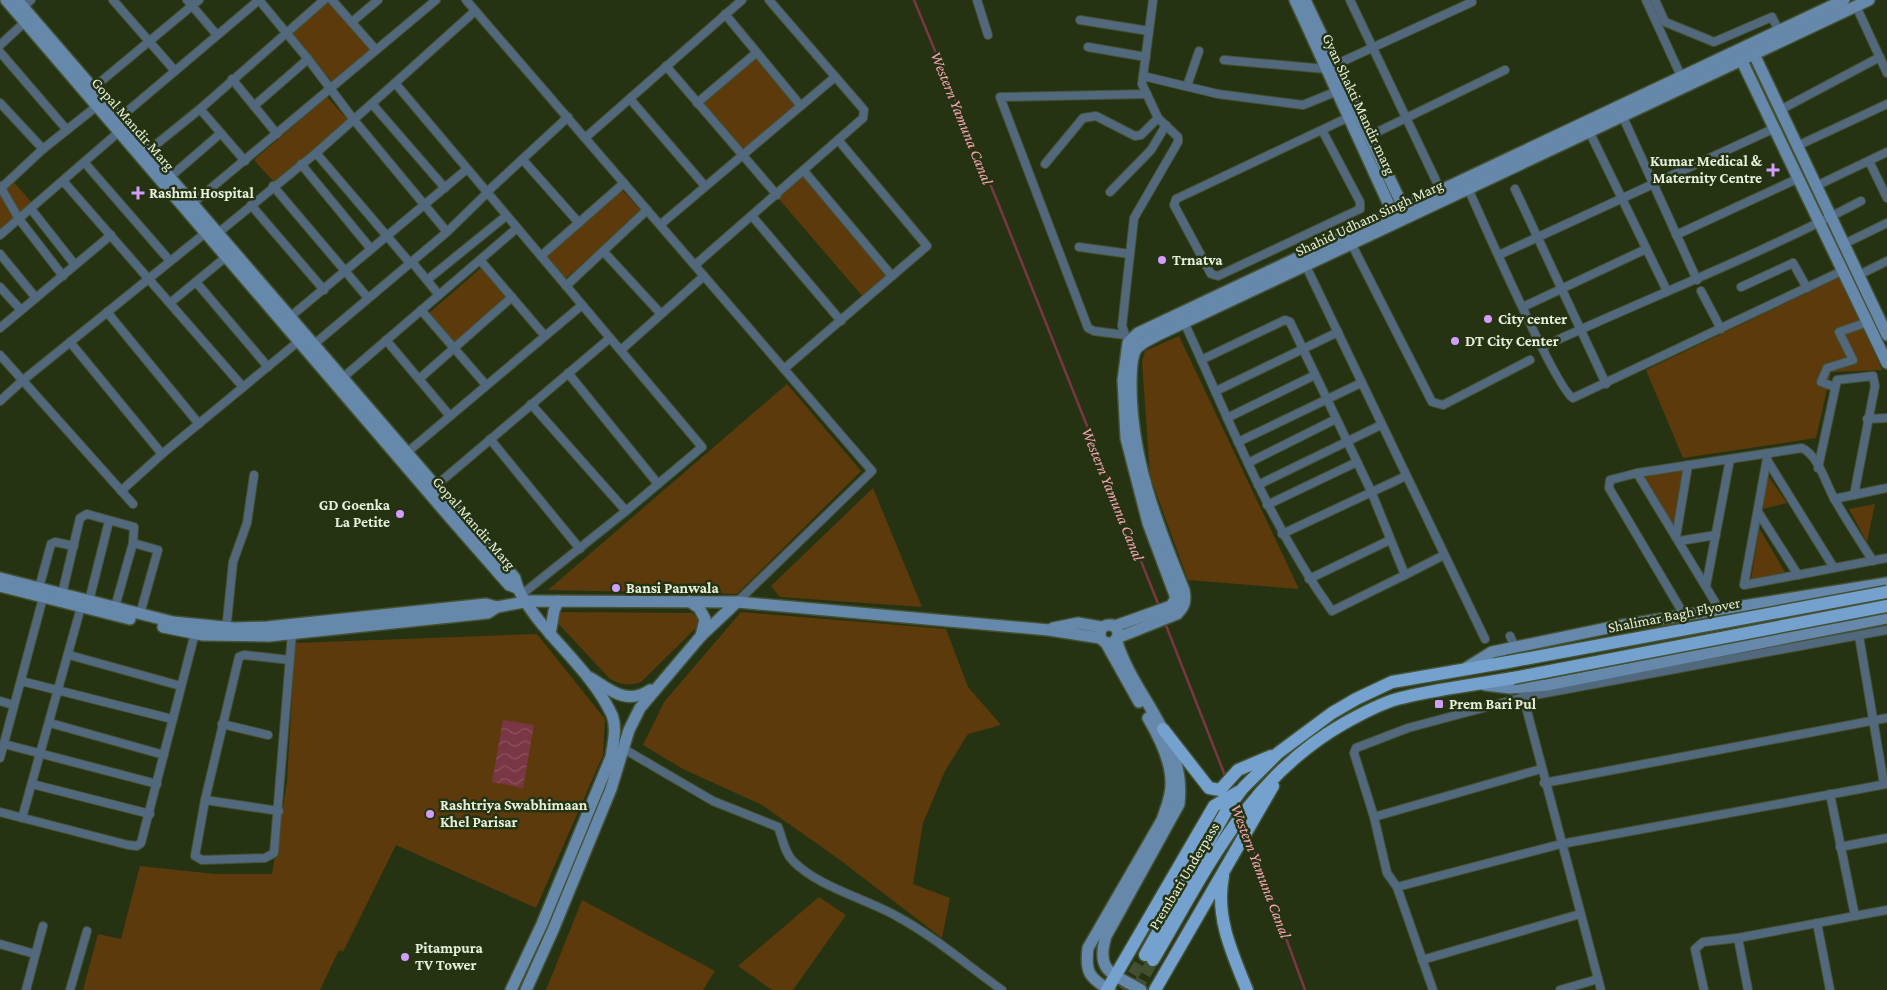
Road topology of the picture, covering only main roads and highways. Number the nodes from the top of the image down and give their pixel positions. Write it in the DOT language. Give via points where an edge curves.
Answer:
graph roads {
  1 [pos="1887,592"];
  2 [pos="1887,606"];
  3 [pos="1163,729"];
  4 [pos="1278,753"];
  5 [pos="1224,799"];
  6 [pos="1253,807"];
  7 [pos="1226,864"];
  8 [pos="1108,990"];
  9 [pos="1155,990"];
  10 [pos="1247,990"];
  1 -- 4 [label="main road, Shalimar Bagh Flyover, bridge" via="1392,682 1332,713"];
  2 -- 6 [label="main road, Shalimar Bagh Flyover, bridge" via="1519,687 1476,684 1396,699 1356,716 1323,736 1286,765"];
  3 -- 5 [label="main road" via="1209,788"];
  4 -- 5 [label="main road, Prembari Underpass" via="1243,788"];
  4 -- 5 [label="main road" via="1238,770"];
  5 -- 6 [label="main road, Prembari Underpass" via="1149,957 1233,825"];
  5 -- 8 [label="main road" via="1214,806"];
  6 -- 7 [label="main road" via="1242,837"];
  7 -- 9 [label="main road"];
  7 -- 10 [label="main road" via="1220,909 1233,957"];
}
